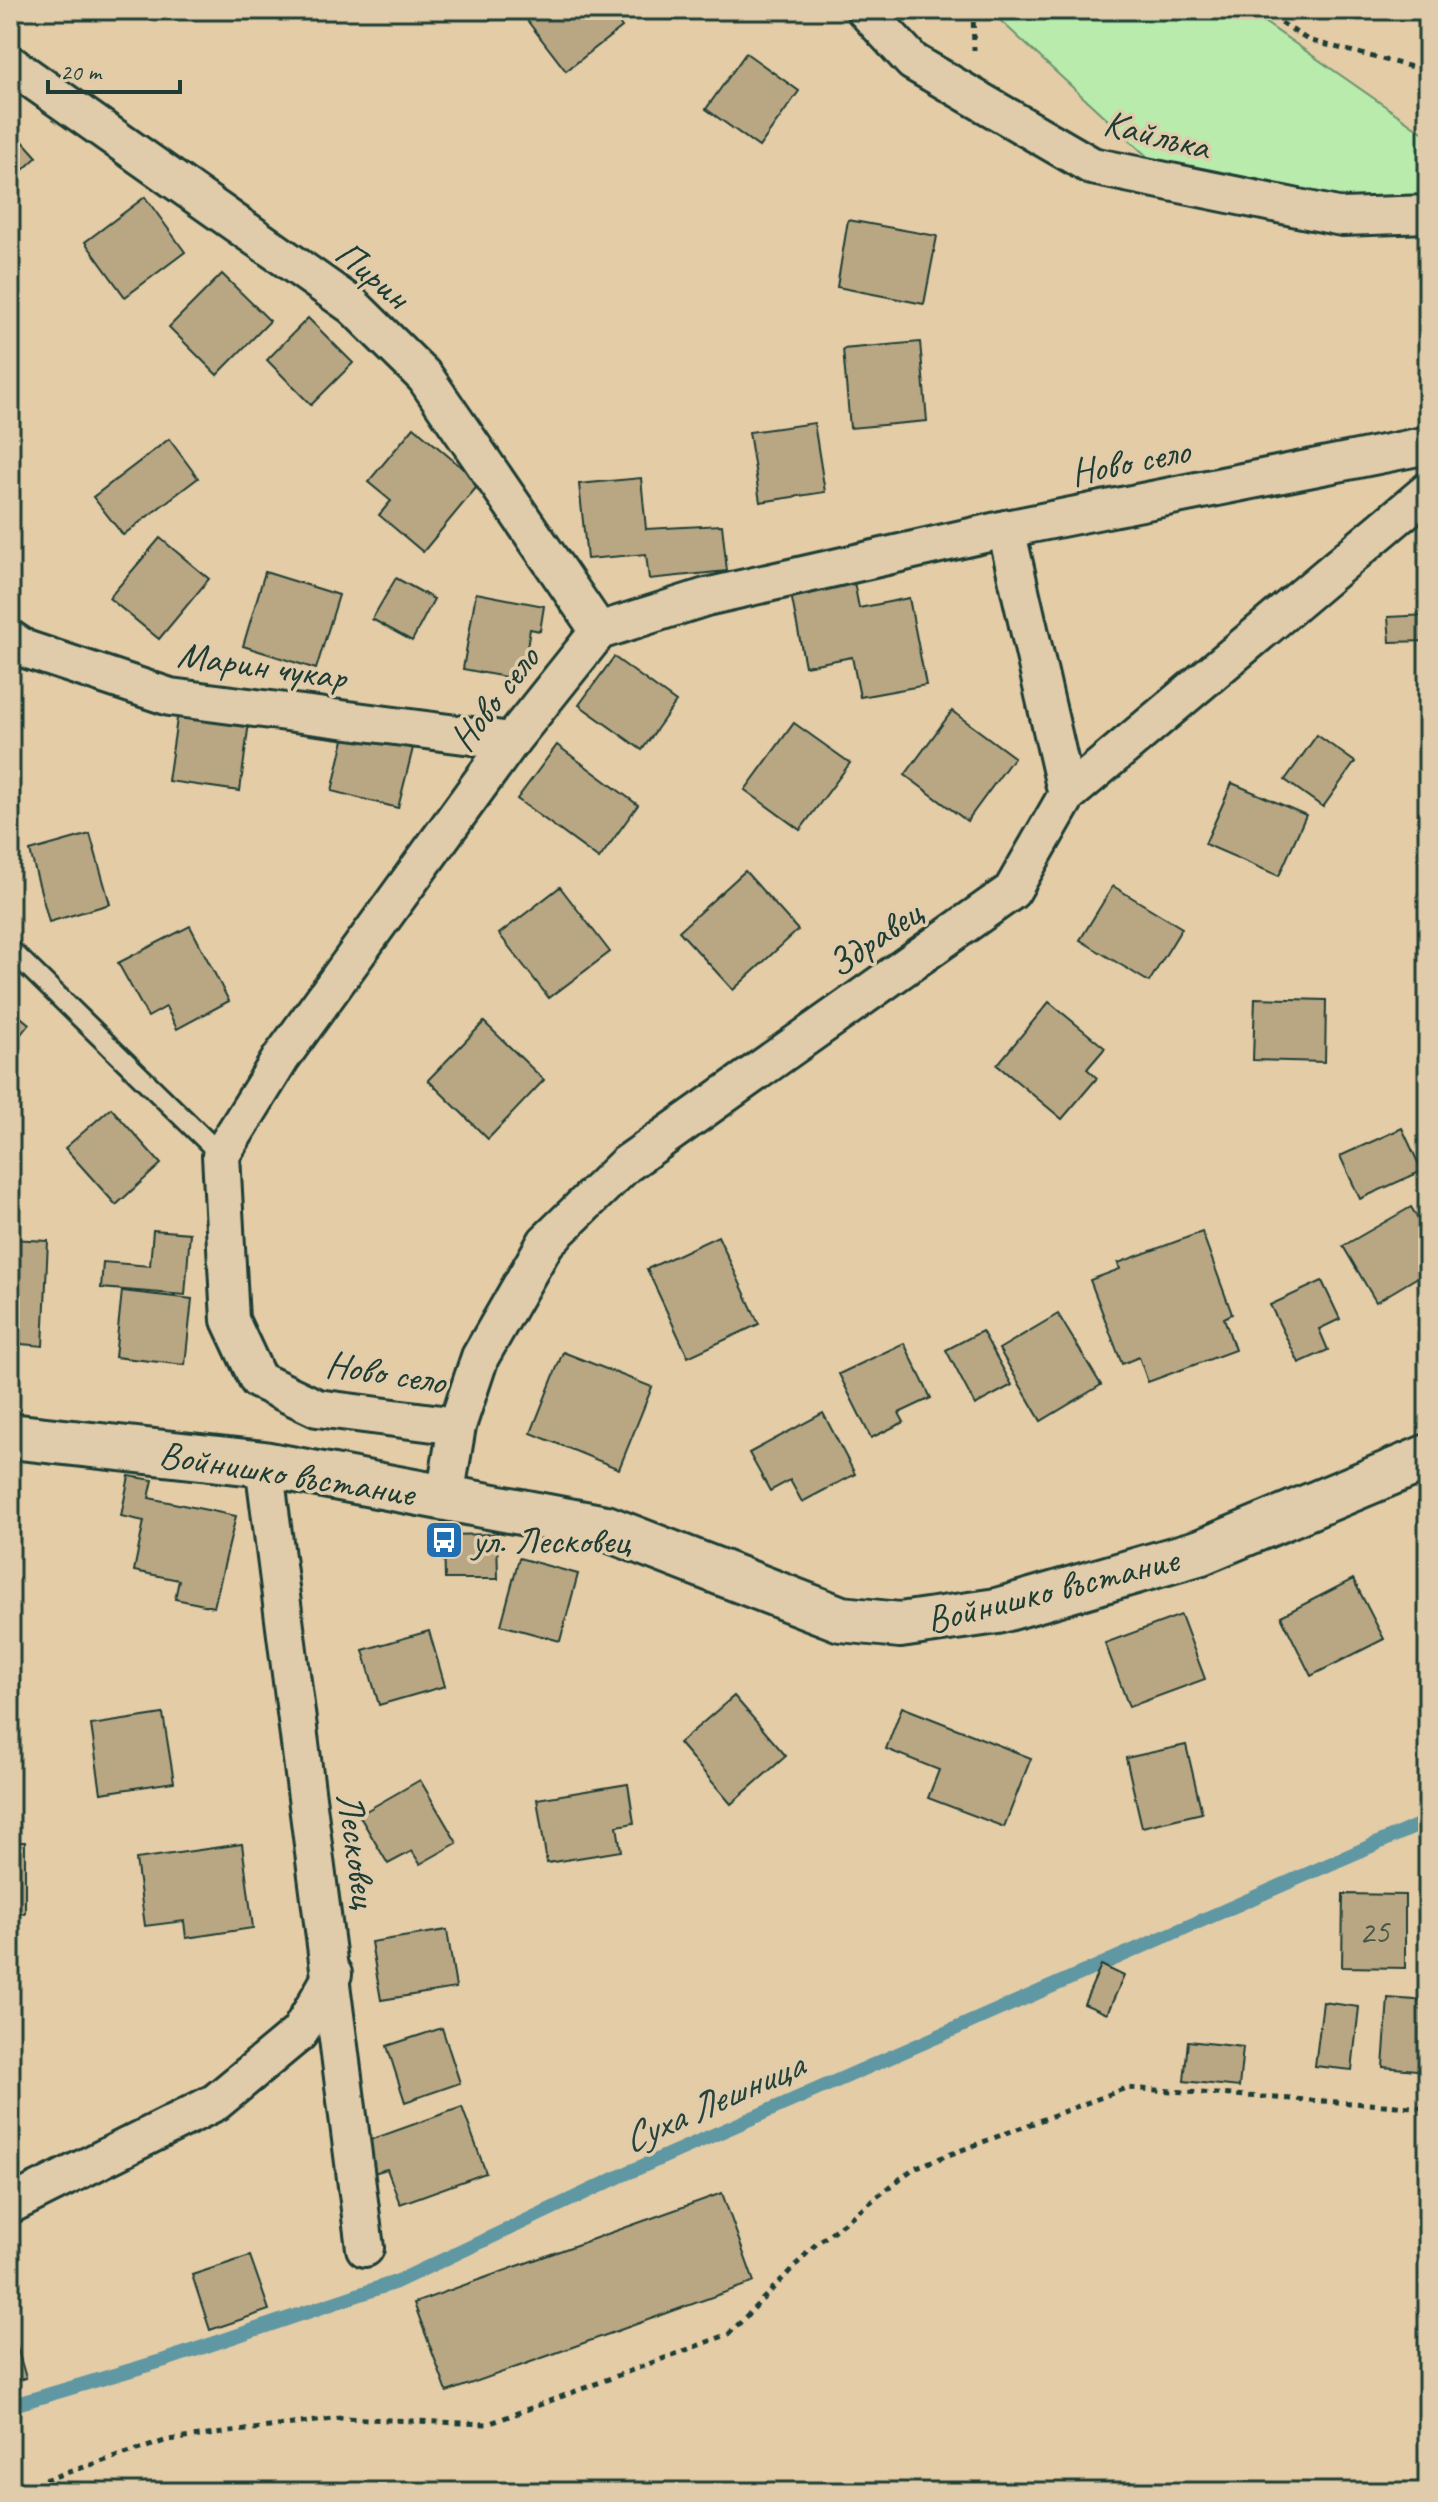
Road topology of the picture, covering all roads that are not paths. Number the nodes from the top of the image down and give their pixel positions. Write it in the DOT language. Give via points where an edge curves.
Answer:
graph roads {
  1 [pos="865,10"];
  2 [pos="10,64"];
  3 [pos="1428,214"];
  4 [pos="1428,445"];
  5 [pos="1428,491"];
  6 [pos="1006,529"];
  7 [pos="599,631"];
  8 [pos="10,639"];
  9 [pos="511,741"];
  10 [pos="1067,795"];
  11 [pos="10,949"];
  12 [pos="221,1155"];
  13 [pos="457,1426"];
  14 [pos="10,1436"];
  15 [pos="1428,1457"];
  16 [pos="264,1464"];
  17 [pos="445,1497"];
  18 [pos="333,1974"];
  19 [pos="10,2205"];
  20 [pos="365,2248"];
  1 -- 3 [label="street, Кайлъка" via="913,62 1092,166 1342,217"];
  2 -- 7 [label="street, Пирин" via="353,306 425,377"];
  4 -- 6 [label="street, Ново село"];
  5 -- 10 [label="street, Здравец"];
  6 -- 7 [label="street, Ново село" via="706,597"];
  6 -- 10 [label="street"];
  7 -- 9 [label="street, Ново село"];
  8 -- 9 [label="street, Марин чукар" via="25,649 170,697"];
  9 -- 12 [label="street, Ново село" via="281,1058"];
  10 -- 13 [label="street, Здравец" via="1012,891 625,1165 546,1242 480,1357"];
  11 -- 12 [label="lane"];
  12 -- 13 [label="street, Ново село" via="230,1320 258,1380 317,1408"];
  13 -- 17 [label="street, Здравец"];
  14 -- 16 [label="street, Войнишко въстание"];
  15 -- 17 [label="street, Войнишко въстание" via="1201,1552 997,1611 900,1625 841,1619 606,1528"];
  16 -- 17 [label="street, Войнишко въстание"];
  16 -- 18 [label="street, Лесковец"];
  18 -- 19 [label="street" via="299,2033 216,2102"];
  18 -- 20 [label="street, Лесковец"];
}
